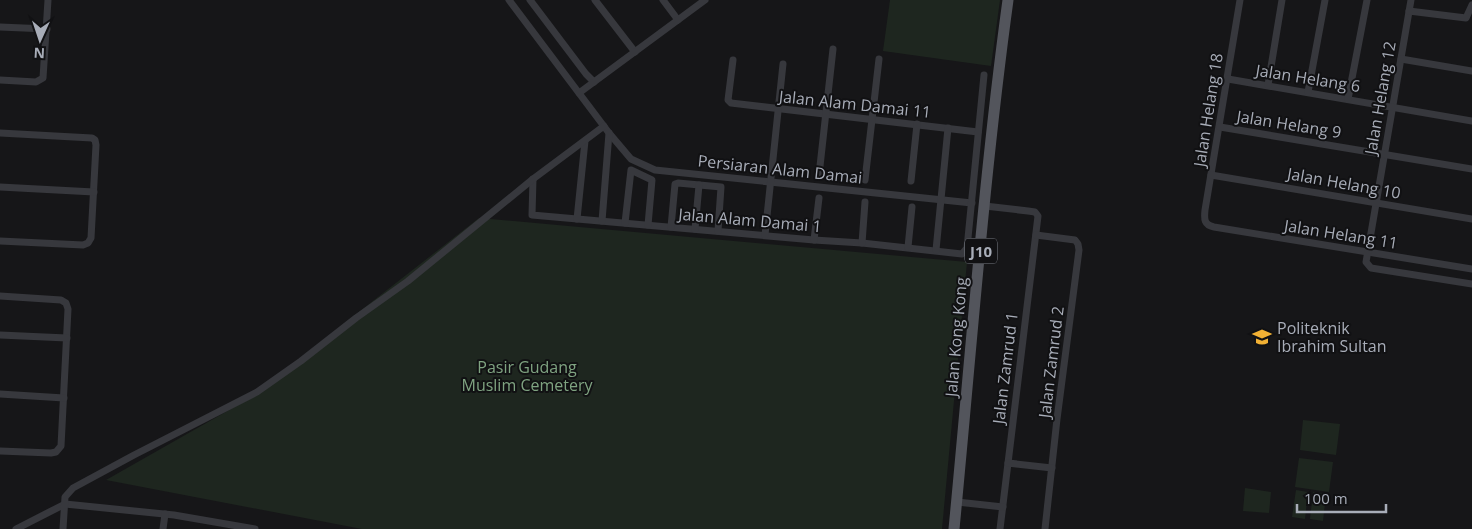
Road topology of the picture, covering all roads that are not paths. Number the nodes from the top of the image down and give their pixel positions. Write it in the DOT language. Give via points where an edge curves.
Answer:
graph roads {
  1 [pos="48,0"];
  2 [pos="509,0"];
  3 [pos="530,0"];
  4 [pos="595,0"];
  5 [pos="663,0"];
  6 [pos="705,0"];
  7 [pos="1008,0"];
  8 [pos="1240,0"];
  9 [pos="1282,0"];
  10 [pos="1325,0"];
  11 [pos="1367,0"];
  12 [pos="1410,0"];
  13 [pos="1472,5"];
  14 [pos="1409,11"];
  15 [pos="678,20"];
  16 [pos="0,27"];
  17 [pos="47,29"];
  18 [pos="833,49"];
  19 [pos="635,52"];
  20 [pos="879,59"];
  21 [pos="1401,59"];
  22 [pos="733,60"];
  23 [pos="783,64"];
  24 [pos="1472,71"];
  25 [pos="984,75"];
  26 [pos="1228,79"];
  27 [pos="0,80"];
  28 [pos="594,82"];
  29 [pos="1268,85"];
  30 [pos="1308,92"];
  31 [pos="579,93"];
  32 [pos="1348,99"];
  33 [pos="1392,106"];
  34 [pos="778,109"];
  35 [pos="825,114"];
  36 [pos="872,119"];
  37 [pos="1472,121"];
  38 [pos="917,124"];
  39 [pos="604,126"];
  40 [pos="1220,126"];
  41 [pos="948,128"];
  42 [pos="978,132"];
  43 [pos="0,133"];
  44 [pos="609,133"];
  45 [pos="584,141"];
  46 [pos="1384,154"];
  47 [pos="1472,169"];
  48 [pos="819,174"];
  49 [pos="1212,175"];
  50 [pos="534,180"];
  51 [pos="865,180"];
  52 [pos="911,181"];
  53 [pos="771,182"];
  54 [pos="698,185"];
  55 [pos="0,188"];
  56 [pos="94,192"];
  57 [pos="819,198"];
  58 [pos="941,200"];
  59 [pos="865,202"];
  60 [pos="1376,202"];
  61 [pos="972,203"];
  62 [pos="985,206"];
  63 [pos="912,207"];
  64 [pos="577,219"];
  65 [pos="1472,219"];
  66 [pos="602,221"];
  67 [pos="626,223"];
  68 [pos="1206,224"];
  69 [pos="648,225"];
  70 [pos="671,227"];
  71 [pos="694,229"];
  72 [pos="718,231"];
  73 [pos="765,235"];
  74 [pos="1036,235"];
  75 [pos="0,240"];
  76 [pos="814,240"];
  77 [pos="862,243"];
  78 [pos="908,247"];
  79 [pos="936,250"];
  80 [pos="1367,256"];
  81 [pos="1472,269"];
  82 [pos="1472,284"];
  83 [pos="0,296"];
  84 [pos="0,336"];
  85 [pos="67,338"];
  86 [pos="0,394"];
  87 [pos="64,398"];
  88 [pos="0,451"];
  89 [pos="1008,463"];
  90 [pos="1052,468"];
  91 [pos="957,502"];
  92 [pos="65,504"];
  93 [pos="1003,507"];
  94 [pos="165,514"];
  95 [pos="210,521"];
  96 [pos="19,528"];
  97 [pos="63,529"];
  98 [pos="164,529"];
  99 [pos="209,529"];
  100 [pos="255,529"];
  101 [pos="954,529"];
  102 [pos="1000,529"];
  103 [pos="1045,529"];
  1 -- 17 [label="street"];
  2 -- 31 [label="street, Persiaran Alam Damai"];
  3 -- 28 [label="street"];
  4 -- 19 [label="street"];
  5 -- 15 [label="street"];
  6 -- 15 [label="street"];
  7 -- 62 [label="main road, Jalan Kong Kong / J10"];
  8 -- 26 [label="street, Jalan Helang 18"];
  9 -- 29 [label="street"];
  10 -- 30 [label="street"];
  11 -- 32 [label="street"];
  12 -- 14 [label="street, Jalan Helang 12"];
  13 -- 14 [label="street" via="1466,18"];
  14 -- 21 [label="street, Jalan Helang 12"];
  15 -- 19 [label="street"];
  16 -- 17 [label="street"];
  17 -- 27 [label="street" via="42,80"];
  18 -- 35 [label="street"];
  19 -- 28 [label="street"];
  20 -- 36 [label="street"];
  21 -- 24 [label="street"];
  21 -- 33 [label="street, Jalan Helang 12"];
  22 -- 34 [label="street, Jalan Alam Damai 11" via="729,102"];
  23 -- 34 [label="street"];
  25 -- 42 [label="street"];
  26 -- 29 [label="street, Jalan Helang 6"];
  26 -- 40 [label="street, Jalan Helang 18"];
  28 -- 31 [label="street"];
  29 -- 30 [label="street, Jalan Helang 6"];
  30 -- 32 [label="street, Jalan Helang 6"];
  31 -- 39 [label="street, Persiaran Alam Damai"];
  32 -- 33 [label="street, Jalan Helang 6"];
  33 -- 37 [label="street, Jalan Helang 6"];
  33 -- 46 [label="street, Jalan Helang 12"];
  34 -- 35 [label="street, Jalan Alam Damai 11"];
  34 -- 53 [label="street"];
  35 -- 36 [label="street, Jalan Alam Damai 11"];
  35 -- 48 [label="street"];
  36 -- 38 [label="street, Jalan Alam Damai 11"];
  36 -- 51 [label="street"];
  38 -- 41 [label="street, Jalan Alam Damai 11"];
  38 -- 52 [label="street"];
  39 -- 44 [label="street, Persiaran Alam Damai"];
  39 -- 45 [label="street"];
  40 -- 46 [label="street, Jalan Helang 9"];
  40 -- 49 [label="street, Jalan Helang 18"];
  41 -- 42 [label="street, Jalan Alam Damai 11"];
  41 -- 58 [label="street"];
  42 -- 61 [label="street"];
  43 -- 56 [label="street" via="94,139"];
  44 -- 53 [label="street, Persiaran Alam Damai" via="631,159 655,170"];
  44 -- 66 [label="street"];
  45 -- 50 [label="street"];
  45 -- 64 [label="street"];
  46 -- 47 [label="street, Jalan Helang 9"];
  46 -- 60 [label="street, Jalan Helang 12"];
  49 -- 60 [label="street, Jalan Helang 10"];
  49 -- 68 [label="street, Jalan Helang 18" via="1204,218"];
  50 -- 64 [label="street, Jalan Alam Damai 1" via="532,215"];
  50 -- 92 [label="street" via="301,361 256,392 89,479 69,492"];
  53 -- 58 [label="street, Persiaran Alam Damai"];
  53 -- 73 [label="street"];
  54 -- 70 [label="street" via="675,184"];
  54 -- 71 [label="street"];
  54 -- 72 [label="street" via="722,188"];
  55 -- 56 [label="street"];
  56 -- 75 [label="street" via="88,243"];
  57 -- 76 [label="street"];
  58 -- 61 [label="street, Persiaran Alam Damai"];
  58 -- 79 [label="street"];
  59 -- 77 [label="street"];
  60 -- 65 [label="street, Jalan Helang 10"];
  60 -- 80 [label="street, Jalan Helang 12"];
  61 -- 79 [label="street, Jalan Alam Damai 1" via="965,251 962,254"];
  62 -- 74 [label="street, Jalan Zamrud 1" via="1035,212 1038,216"];
  62 -- 91 [label="main road, Jalan Kong Kong / J10"];
  63 -- 78 [label="street"];
  64 -- 66 [label="street, Jalan Alam Damai 1"];
  66 -- 67 [label="street, Jalan Alam Damai 1"];
  67 -- 69 [label="street, Jalan Alam Damai 1"];
  67 -- 69 [label="street" via="631,170 652,180"];
  68 -- 80 [label="street, Jalan Helang 11"];
  69 -- 70 [label="street, Jalan Alam Damai 1"];
  70 -- 71 [label="street, Jalan Alam Damai 1"];
  71 -- 72 [label="street, Jalan Alam Damai 1"];
  72 -- 73 [label="street, Jalan Alam Damai 1"];
  73 -- 76 [label="street, Jalan Alam Damai 1"];
  74 -- 89 [label="street, Jalan Zamrud 1"];
  74 -- 90 [label="street, Jalan Zamrud 2" via="1075,240 1079,250"];
  76 -- 77 [label="street, Jalan Alam Damai 1"];
  77 -- 78 [label="street, Jalan Alam Damai 1"];
  78 -- 79 [label="street, Jalan Alam Damai 1"];
  80 -- 81 [label="street, Jalan Helang 11"];
  80 -- 82 [label="street" via="1366,263 1371,268"];
  83 -- 85 [label="street" via="64,301 68,309"];
  84 -- 85 [label="street"];
  85 -- 87 [label="street"];
  86 -- 87 [label="street"];
  87 -- 88 [label="street" via="62,442 56,452"];
  89 -- 90 [label="street"];
  89 -- 93 [label="street, Jalan Zamrud 1"];
  90 -- 103 [label="street, Jalan Zamrud 2"];
  91 -- 93 [label="street"];
  91 -- 101 [label="main road, Jalan Kong Kong / J10"];
  92 -- 94 [label="street"];
  92 -- 96 [label="street"];
  92 -- 97 [label="street"];
  93 -- 102 [label="street, Jalan Zamrud 1"];
  94 -- 95 [label="street"];
  94 -- 98 [label="street"];
  95 -- 99 [label="street"];
  95 -- 100 [label="street"];
}
